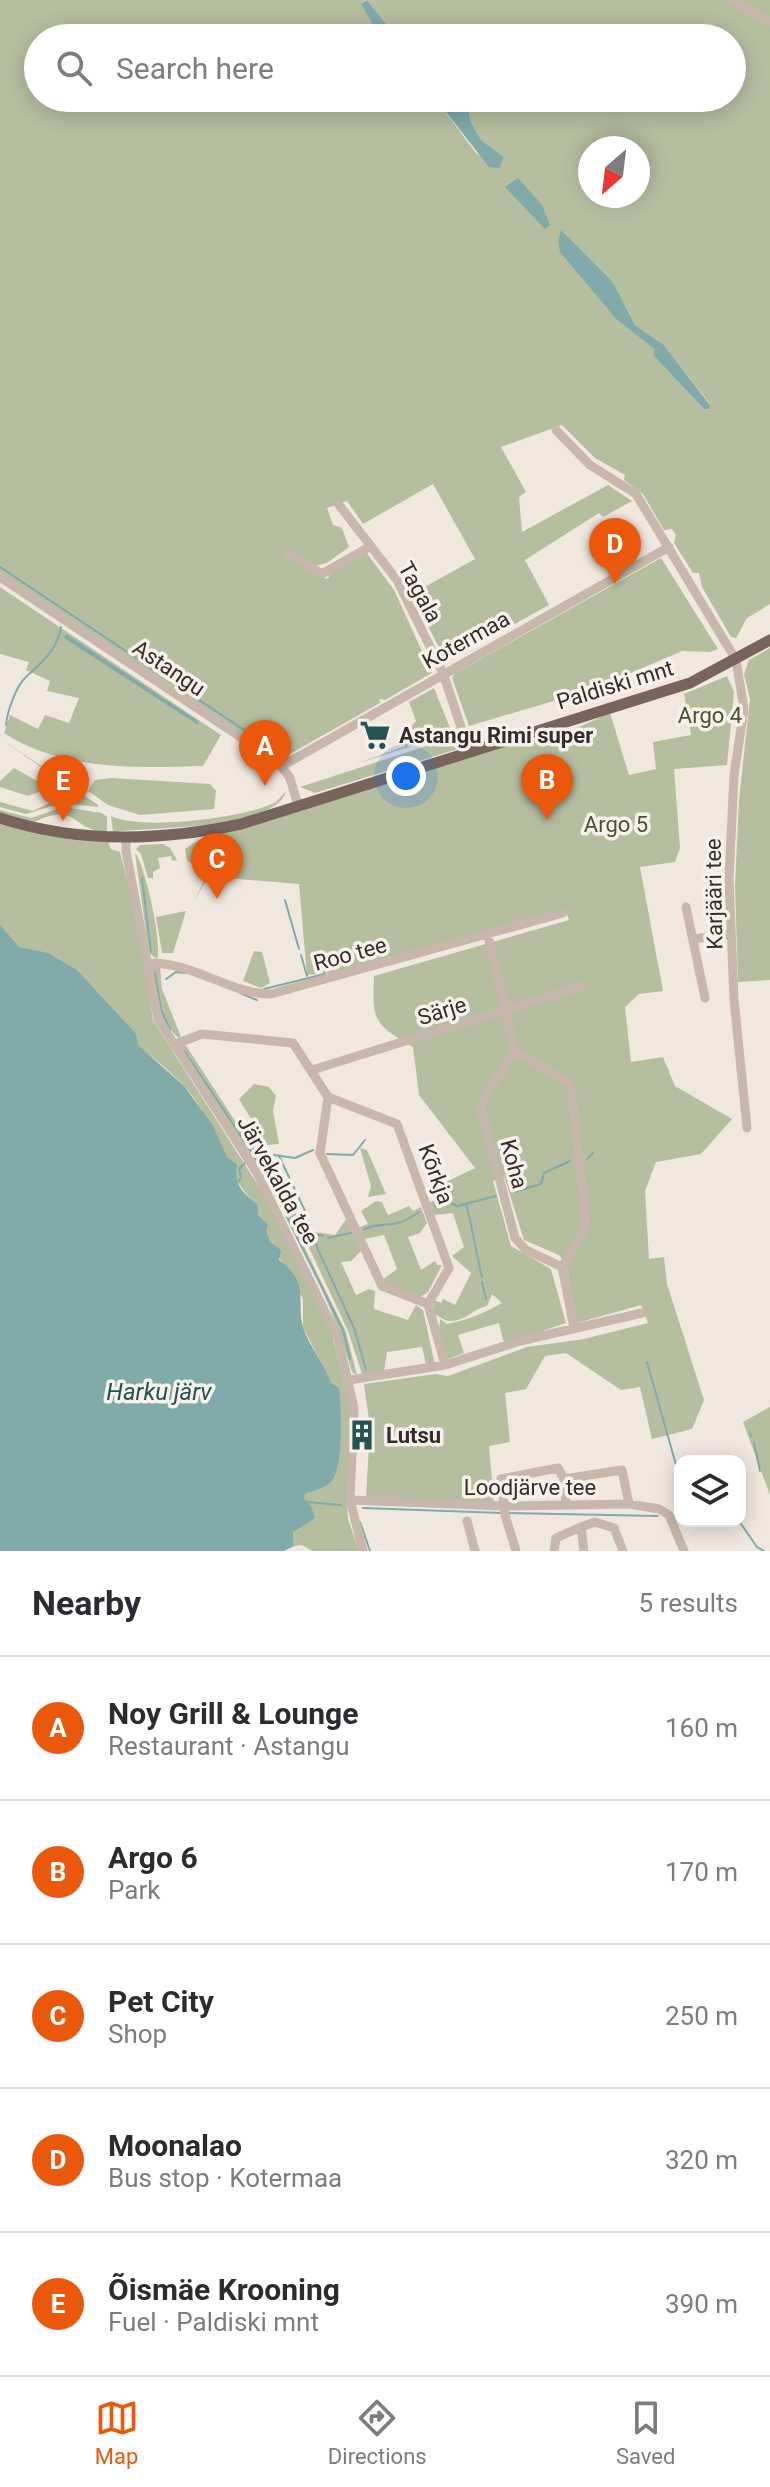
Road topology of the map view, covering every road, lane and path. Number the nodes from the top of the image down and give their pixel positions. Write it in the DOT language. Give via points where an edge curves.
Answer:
graph roads {
  1 [pos="730,0"];
  2 [pos="770,22"];
  3 [pos="556,430"];
  4 [pos="339,505"];
  5 [pos="371,546"];
  6 [pos="669,547"];
  7 [pos="288,554"];
  8 [pos="0,577"];
  9 [pos="770,640"];
  10 [pos="736,660"];
  11 [pos="443,673"];
  12 [pos="469,751"];
  13 [pos="282,766"];
  14 [pos="298,805"];
  15 [pos="0,818"];
  16 [pos="126,837"];
  17 [pos="686,907"];
  18 [pos="563,913"];
  19 [pos="731,934"];
  20 [pos="488,936"];
  21 [pos="693,939"];
  22 [pos="147,963"];
  23 [pos="582,986"];
  24 [pos="705,998"];
  25 [pos="506,1010"];
  26 [pos="173,1045"];
  27 [pos="515,1052"];
  28 [pos="312,1070"];
  29 [pos="328,1097"];
  30 [pos="747,1128"];
  31 [pos="562,1267"];
  32 [pos="428,1304"];
  33 [pos="642,1313"];
  34 [pos="574,1328"];
  35 [pos="445,1365"];
  36 [pos="349,1380"];
  37 [pos="564,1479"];
  38 [pos="350,1500"];
  39 [pos="629,1504"];
  40 [pos="566,1505"];
  41 [pos="505,1510"];
  42 [pos="467,1521"];
  43 [pos="581,1527"];
  44 [pos="363,1551"];
  45 [pos="475,1551"];
  46 [pos="516,1551"];
  47 [pos="554,1551"];
  48 [pos="584,1551"];
  49 [pos="623,1551"];
  50 [pos="684,1551"];
  1 -- 2 [label="street"];
  3 -- 6 [label="street" via="590,465 636,494"];
  4 -- 5 [label="street, Tagala"];
  5 -- 7 [label="street" via="322,574"];
  5 -- 11 [label="street, Tagala" via="397,580"];
  6 -- 10 [label="street"];
  6 -- 11 [label="street, Kotermaa"];
  8 -- 13 [label="street, Astangu"];
  9 -- 10 [label="main road, Paldiski mnt"];
  10 -- 12 [label="main road, Paldiski mnt" via="690,683"];
  10 -- 19 [label="street, Karjääri tee" via="744,709 732,797"];
  11 -- 12 [label="street, Tagala"];
  11 -- 13 [label="street, Kotermaa"];
  12 -- 14 [label="main road, Paldiski mnt"];
  13 -- 14 [label="street"];
  14 -- 16 [label="main road, Paldiski mnt" via="208,831"];
  15 -- 16 [label="main road, Paldiski mnt" via="64,833"];
  16 -- 22 [label="street, Järvekalda tee"];
  17 -- 21 [label="street"];
  18 -- 20 [label="street, Roo tee"];
  19 -- 21 [label="street"];
  19 -- 30 [label="street, Karjääri tee"];
  20 -- 22 [label="street, Roo tee" via="271,994 246,990 183,965"];
  20 -- 25 [label="street"];
  21 -- 24 [label="street"];
  22 -- 26 [label="street, Järvekalda tee" via="158,1019"];
  23 -- 25 [label="street, Särje"];
  25 -- 27 [label="street"];
  25 -- 28 [label="street, Särje"];
  26 -- 28 [label="street" via="202,1034 282,1040 297,1046"];
  26 -- 36 [label="street, Järvekalda tee" via="269,1194 332,1322"];
  27 -- 31 [label="street" via="570,1084 586,1221"];
  27 -- 31 [label="street, Koha" via="481,1109 515,1238 526,1250"];
  28 -- 29 [label="street"];
  29 -- 32 [label="street" via="320,1153 382,1286"];
  29 -- 32 [label="street, Kõrkja" via="388,1118 401,1130 449,1268"];
  31 -- 34 [label="street"];
  32 -- 35 [label="street"];
  33 -- 34 [label="street"];
  34 -- 35 [label="street"];
  35 -- 36 [label="street"];
  36 -- 38 [label="street, Järvekalda tee" via="355,1432"];
  37 -- 39 [label="street" via="622,1470"];
  37 -- 40 [label="street"];
  37 -- 41 [label="street" via="558,1468 501,1479"];
  38 -- 41 [label="street, Loodjärve tee"];
  38 -- 44 [label="street, Järvekalda tee"];
  39 -- 40 [label="street, Loodjärve tee"];
  39 -- 50 [label="street, Loodjärve tee" via="669,1515"];
  40 -- 41 [label="street, Loodjärve tee"];
  41 -- 46 [label="street"];
  42 -- 45 [label="street"];
  43 -- 47 [label="street" via="556,1538"];
  43 -- 48 [label="street"];
  43 -- 49 [label="street" via="607,1523"];
}
